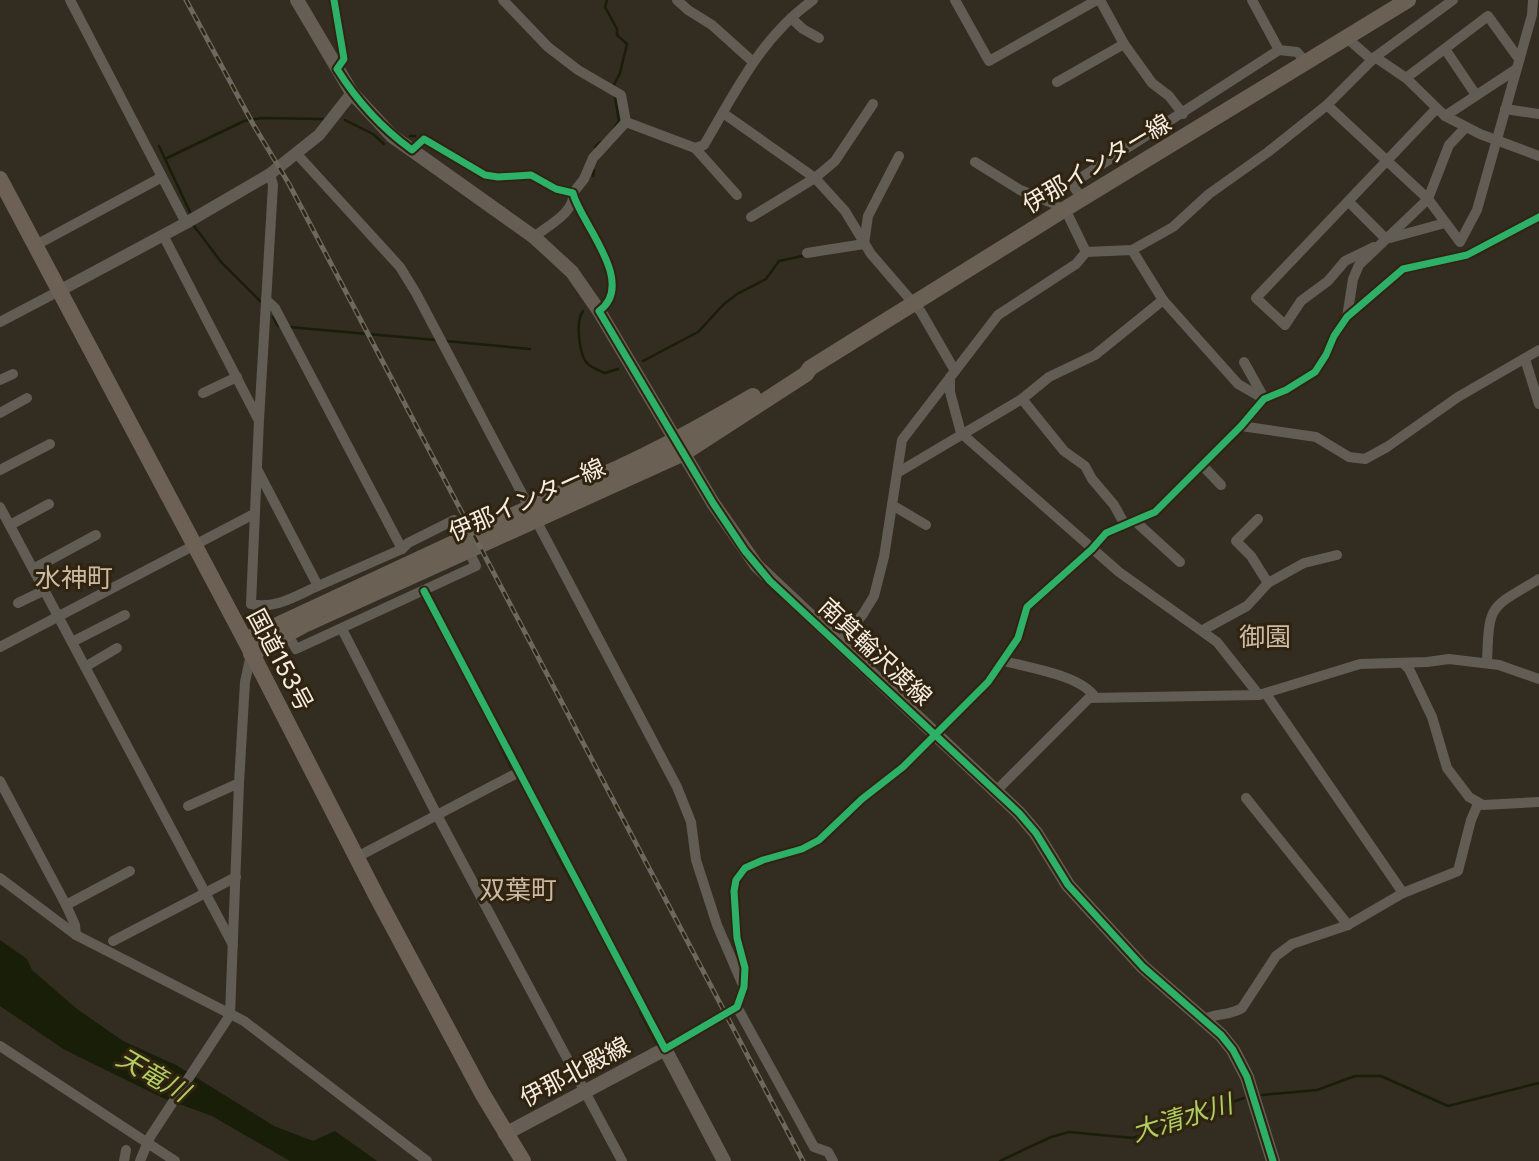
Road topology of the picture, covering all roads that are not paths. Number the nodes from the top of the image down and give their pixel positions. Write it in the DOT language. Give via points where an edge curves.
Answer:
graph roads {
  1 [pos="70,0"];
  2 [pos="297,0"];
  3 [pos="334,0"];
  4 [pos="503,0"];
  5 [pos="677,0"];
  6 [pos="813,0"];
  7 [pos="956,0"];
  8 [pos="1098,0"];
  9 [pos="1408,0"];
  10 [pos="1453,0"];
  11 [pos="1533,0"];
  12 [pos="1256,2"];
  13 [pos="791,18"];
  14 [pos="819,38"];
  15 [pos="1347,38"];
  16 [pos="1124,44"];
  17 [pos="1445,49"];
  18 [pos="1279,50"];
  19 [pos="1373,59"];
  20 [pos="1519,59"];
  21 [pos="752,61"];
  22 [pos="1307,64"];
  23 [pos="337,69"];
  24 [pos="1515,70"];
  25 [pos="1406,78"];
  26 [pos="1057,82"];
  27 [pos="352,93"];
  28 [pos="1476,95"];
  29 [pos="873,104"];
  30 [pos="1327,105"];
  31 [pos="1436,109"];
  32 [pos="1505,109"];
  33 [pos="723,113"];
  34 [pos="1183,114"];
  35 [pos="1539,114"];
  36 [pos="1445,116"];
  37 [pos="626,122"];
  38 [pos="1465,128"];
  39 [pos="1497,141"];
  40 [pos="695,148"];
  41 [pos="412,150"];
  42 [pos="296,153"];
  43 [pos="899,156"];
  44 [pos="1539,156"];
  45 [pos="1387,161"];
  46 [pos="975,162"];
  47 [pos="270,174"];
  48 [pos="162,177"];
  49 [pos="815,178"];
  50 [pos="0,179"];
  51 [pos="573,193"];
  52 [pos="737,195"];
  53 [pos="1082,199"];
  54 [pos="1427,199"];
  55 [pos="1349,202"];
  56 [pos="1060,207"];
  57 [pos="751,217"];
  58 [pos="1539,217"];
  59 [pos="186,223"];
  60 [pos="1445,223"];
  61 [pos="163,235"];
  62 [pos="534,237"];
  63 [pos="1383,242"];
  64 [pos="1460,242"];
  65 [pos="864,244"];
  66 [pos="36,245"];
  67 [pos="1132,250"];
  68 [pos="807,253"];
  69 [pos="1086,253"];
  70 [pos="1467,255"];
  71 [pos="59,290"];
  72 [pos="266,300"];
  73 [pos="1163,300"];
  74 [pos="913,303"];
  75 [pos="1347,317"];
  76 [pos="0,322"];
  77 [pos="1539,350"];
  78 [pos="1525,359"];
  79 [pos="1244,362"];
  80 [pos="13,374"];
  81 [pos="952,374"];
  82 [pos="237,377"];
  83 [pos="0,380"];
  84 [pos="203,393"];
  85 [pos="27,398"];
  86 [pos="1022,399"];
  87 [pos="1264,399"];
  88 [pos="1539,404"];
  89 [pos="0,413"];
  90 [pos="259,420"];
  91 [pos="1241,426"];
  92 [pos="961,433"];
  93 [pos="50,444"];
  94 [pos="680,447"];
  95 [pos="1202,465"];
  96 [pos="257,468"];
  97 [pos="0,470"];
  98 [pos="897,474"];
  99 [pos="1221,485"];
  100 [pos="49,504"];
  101 [pos="892,505"];
  102 [pos="0,507"];
  103 [pos="254,514"];
  104 [pos="1258,519"];
  105 [pos="1135,521"];
  106 [pos="1124,523"];
  107 [pos="10,525"];
  108 [pos="926,525"];
  109 [pos="96,535"];
  110 [pos="193,545"];
  111 [pos="402,549"];
  112 [pos="1092,549"];
  113 [pos="1337,555"];
  114 [pos="1180,562"];
  115 [pos="33,569"];
  116 [pos="1539,579"];
  117 [pos="1268,583"];
  118 [pos="318,586"];
  119 [pos="45,590"];
  120 [pos="425,591"];
  121 [pos="18,603"];
  122 [pos="275,604"];
  123 [pos="125,615"];
  124 [pos="58,617"];
  125 [pos="285,627"];
  126 [pos="342,629"];
  127 [pos="1203,630"];
  128 [pos="72,642"];
  129 [pos="838,643"];
  130 [pos="0,647"];
  131 [pos="248,647"];
  132 [pos="117,648"];
  133 [pos="1004,661"];
  134 [pos="1487,663"];
  135 [pos="1404,664"];
  136 [pos="85,667"];
  137 [pos="1539,679"];
  138 [pos="1263,694"];
  139 [pos="1095,697"];
  140 [pos="935,734"];
  141 [pos="517,774"];
  142 [pos="0,781"];
  143 [pos="239,783"];
  144 [pos="996,791"];
  145 [pos="1246,798"];
  146 [pos="1539,802"];
  147 [pos="1478,804"];
  148 [pos="188,806"];
  149 [pos="437,816"];
  150 [pos="357,857"];
  151 [pos="130,871"];
  152 [pos="236,877"];
  153 [pos="0,878"];
  154 [pos="204,893"];
  155 [pos="1404,893"];
  156 [pos="66,905"];
  157 [pos="1348,925"];
  158 [pos="76,935"];
  159 [pos="113,941"];
  160 [pos="233,946"];
  161 [pos="744,987"];
  162 [pos="737,1007"];
  163 [pos="230,1015"];
  164 [pos="1202,1020"];
  165 [pos="0,1046"];
  166 [pos="666,1049"];
  167 [pos="587,1092"];
  168 [pos="505,1134"];
  169 [pos="148,1140"];
  170 [pos="141,1161"];
  171 [pos="175,1161"];
  172 [pos="427,1161"];
  173 [pos="523,1161"];
  174 [pos="622,1161"];
  175 [pos="724,1161"];
  176 [pos="833,1161"];
  177 [pos="1273,1161"];
  1 -- 48 [label="street"];
  2 -- 23 [label="main road, 南箕輪沢渡線"];
  3 -- 23 [label="street" via="344,59"];
  4 -- 37 [label="street" via="548,47 621,95"];
  5 -- 21 [label="street"];
  6 -- 13 [label="street"];
  7 -- 8 [label="street" via="989,61"];
  8 -- 16 [label="street"];
  9 -- 15 [label="main road, 伊那インター線"];
  10 -- 19 [label="street"];
  11 -- 20 [label="street"];
  12 -- 18 [label="street"];
  13 -- 14 [label="street"];
  13 -- 21 [label="street"];
  15 -- 19 [label="street"];
  15 -- 22 [label="main road, 伊那インター線"];
  16 -- 26 [label="street"];
  16 -- 34 [label="street" via="1152,83"];
  17 -- 20 [label="street" via="1488,16"];
  17 -- 25 [label="street"];
  17 -- 28 [label="street"];
  18 -- 22 [label="street" via="1297,52"];
  18 -- 34 [label="street"];
  19 -- 25 [label="street"];
  19 -- 30 [label="street"];
  20 -- 24 [label="street"];
  21 -- 33 [label="street"];
  22 -- 53 [label="main road, 伊那インター線"];
  23 -- 27 [label="main road, 南箕輪沢渡線"];
  24 -- 28 [label="street"];
  24 -- 32 [label="street"];
  25 -- 31 [label="street"];
  27 -- 41 [label="main road, 南箕輪沢渡線" via="392,136"];
  27 -- 42 [label="street" via="319,135"];
  28 -- 36 [label="street"];
  29 -- 49 [label="street" via="835,161"];
  30 -- 45 [label="street"];
  30 -- 67 [label="street" via="1172,227"];
  31 -- 36 [label="street"];
  31 -- 45 [label="street"];
  32 -- 35 [label="street"];
  32 -- 39 [label="street"];
  33 -- 40 [label="street" via="704,145"];
  33 -- 49 [label="street"];
  34 -- 53 [label="street" via="1079,179 1074,187"];
  36 -- 38 [label="street"];
  37 -- 40 [label="street"];
  37 -- 51 [label="street" via="593,158"];
  38 -- 39 [label="street"];
  38 -- 54 [label="street" via="1449,145"];
  39 -- 44 [label="street"];
  39 -- 64 [label="street" via="1477,210"];
  40 -- 52 [label="street"];
  41 -- 51 [label="street" via="424,139 485,175 531,175"];
  41 -- 62 [label="main road, 南箕輪沢渡線"];
  42 -- 47 [label="street"];
  42 -- 161 [label="street" via="400,267 416,293 677,787 691,822 696,860 717,925"];
  43 -- 65 [label="street" via="868,216"];
  45 -- 54 [label="street"];
  45 -- 55 [label="street"];
  46 -- 56 [label="street" via="1020,190"];
  47 -- 59 [label="street"];
  47 -- 72 [label="street"];
  48 -- 59 [label="street"];
  48 -- 66 [label="street"];
  49 -- 57 [label="street"];
  49 -- 65 [label="street" via="845,211"];
  50 -- 66 [label="highway, 国道153号"];
  51 -- 62 [label="street" via="568,209"];
  53 -- 56 [label="main road, 伊那インター線"];
  54 -- 60 [label="street"];
  54 -- 63 [label="street"];
  55 -- 63 [label="street"];
  55 -- 63 [label="street" via="1256,298 1285,325 1301,301 1345,261"];
  56 -- 69 [label="street"];
  56 -- 74 [label="main road, 伊那インター線"];
  58 -- 70 [label="street"];
  59 -- 61 [label="street"];
  60 -- 63 [label="street"];
  60 -- 64 [label="street"];
  61 -- 71 [label="street"];
  61 -- 82 [label="street"];
  62 -- 94 [label="main road, 南箕輪沢渡線" via="583,286"];
  63 -- 75 [label="street" via="1359,265"];
  64 -- 70 [label="street"];
  65 -- 68 [label="street"];
  65 -- 74 [label="street"];
  66 -- 71 [label="highway, 国道153号"];
  67 -- 69 [label="street"];
  67 -- 73 [label="street"];
  69 -- 81 [label="street" via="998,315"];
  70 -- 75 [label="street" via="1403,269"];
  71 -- 76 [label="street"];
  71 -- 110 [label="highway, 国道153号"];
  72 -- 90 [label="street"];
  72 -- 111 [label="street" via="275,308"];
  73 -- 86 [label="street" via="1095,355 1049,377"];
  73 -- 87 [label="street" via="1238,384"];
  74 -- 81 [label="street"];
  74 -- 94 [label="main road, 伊那インター線"];
  75 -- 87 [label="street" via="1315,372"];
  77 -- 78 [label="street"];
  78 -- 88 [label="street"];
  78 -- 91 [label="street" via="1365,459 1349,457 1316,437"];
  79 -- 87 [label="street"];
  80 -- 83 [label="street"];
  81 -- 92 [label="street" via="950,392"];
  81 -- 98 [label="street" via="902,440"];
  82 -- 84 [label="street"];
  82 -- 90 [label="street"];
  85 -- 89 [label="street"];
  86 -- 92 [label="street"];
  86 -- 106 [label="street" via="1063,451 1085,466"];
  87 -- 91 [label="street"];
  90 -- 96 [label="street"];
  91 -- 95 [label="street"];
  92 -- 98 [label="street"];
  92 -- 112 [label="street"];
  93 -- 97 [label="street"];
  94 -- 125 [label="main road, 伊那インター線" via="616,478 574,487"];
  94 -- 129 [label="main road, 南箕輪沢渡線" via="757,566"];
  95 -- 99 [label="street"];
  95 -- 105 [label="street" via="1155,512"];
  96 -- 103 [label="street"];
  96 -- 118 [label="street"];
  98 -- 101 [label="street"];
  100 -- 107 [label="street"];
  101 -- 108 [label="street"];
  101 -- 129 [label="street" via="874,596"];
  102 -- 107 [label="street"];
  103 -- 110 [label="street"];
  103 -- 122 [label="street" via="251,604"];
  104 -- 117 [label="street" via="1236,541"];
  105 -- 106 [label="street"];
  105 -- 114 [label="street"];
  106 -- 112 [label="street" via="1106,533"];
  107 -- 115 [label="street"];
  109 -- 115 [label="street"];
  110 -- 124 [label="street"];
  110 -- 131 [label="highway, 国道153号"];
  111 -- 118 [label="street"];
  111 -- 120 [label="street" via="454,520 477,566"];
  112 -- 127 [label="street"];
  112 -- 133 [label="street" via="1027,607 1018,638"];
  113 -- 117 [label="street" via="1304,563"];
  115 -- 119 [label="street"];
  116 -- 134 [label="street" via="1497,604 1491,614"];
  117 -- 127 [label="street" via="1247,606"];
  118 -- 122 [label="street"];
  119 -- 121 [label="street"];
  119 -- 124 [label="street"];
  120 -- 126 [label="street"];
  120 -- 141 [label="street"];
  122 -- 125 [label="street"];
  123 -- 128 [label="street"];
  124 -- 128 [label="street"];
  124 -- 130 [label="street"];
  125 -- 126 [label="street" via="296,649"];
  125 -- 131 [label="main road, 伊那インター線"];
  126 -- 149 [label="street"];
  127 -- 138 [label="street"];
  128 -- 136 [label="street"];
  129 -- 140 [label="main road, 南箕輪沢渡線"];
  131 -- 143 [label="street"];
  131 -- 150 [label="highway, 国道153号"];
  132 -- 136 [label="street"];
  133 -- 139 [label="street" via="1078,682"];
  133 -- 140 [label="street"];
  134 -- 135 [label="street" via="1449,659"];
  134 -- 137 [label="street"];
  135 -- 138 [label="street" via="1360,664"];
  135 -- 147 [label="street" via="1433,717 1447,768"];
  136 -- 154 [label="street"];
  138 -- 139 [label="street"];
  138 -- 155 [label="street"];
  139 -- 144 [label="street"];
  140 -- 144 [label="main road, 南箕輪沢渡線"];
  140 -- 161 [label="street" via="819,840 763,860 740,874 734,904"];
  141 -- 149 [label="street"];
  141 -- 166 [label="street"];
  142 -- 156 [label="street"];
  143 -- 148 [label="street"];
  143 -- 152 [label="street"];
  144 -- 164 [label="main road, 南箕輪沢渡線" via="1028,822 1088,908 1143,967"];
  145 -- 157 [label="street"];
  146 -- 147 [label="street"];
  147 -- 155 [label="street" via="1458,871"];
  149 -- 150 [label="street"];
  149 -- 167 [label="street"];
  150 -- 168 [label="highway, 国道153号"];
  151 -- 156 [label="street"];
  152 -- 154 [label="street"];
  152 -- 160 [label="street"];
  153 -- 158 [label="street"];
  154 -- 159 [label="street"];
  154 -- 160 [label="street"];
  155 -- 157 [label="street"];
  156 -- 158 [label="street"];
  157 -- 164 [label="street" via="1292,944 1276,956 1242,1008"];
  158 -- 163 [label="street"];
  160 -- 163 [label="street"];
  161 -- 162 [label="street"];
  162 -- 166 [label="street"];
  162 -- 176 [label="street" via="814,1147 828,1152"];
  163 -- 169 [label="street"];
  163 -- 172 [label="street" via="264,1035"];
  164 -- 177 [label="main road, 南箕輪沢渡線" via="1221,1035 1243,1068"];
  165 -- 169 [label="street"];
  166 -- 167 [label="main road, 伊那北殿線"];
  166 -- 175 [label="main road, 伊那北殿線"];
  167 -- 168 [label="main road, 伊那北殿線"];
  167 -- 174 [label="street"];
  168 -- 173 [label="highway, 国道153号"];
  169 -- 170 [label="street"];
  169 -- 171 [label="street"];
}
